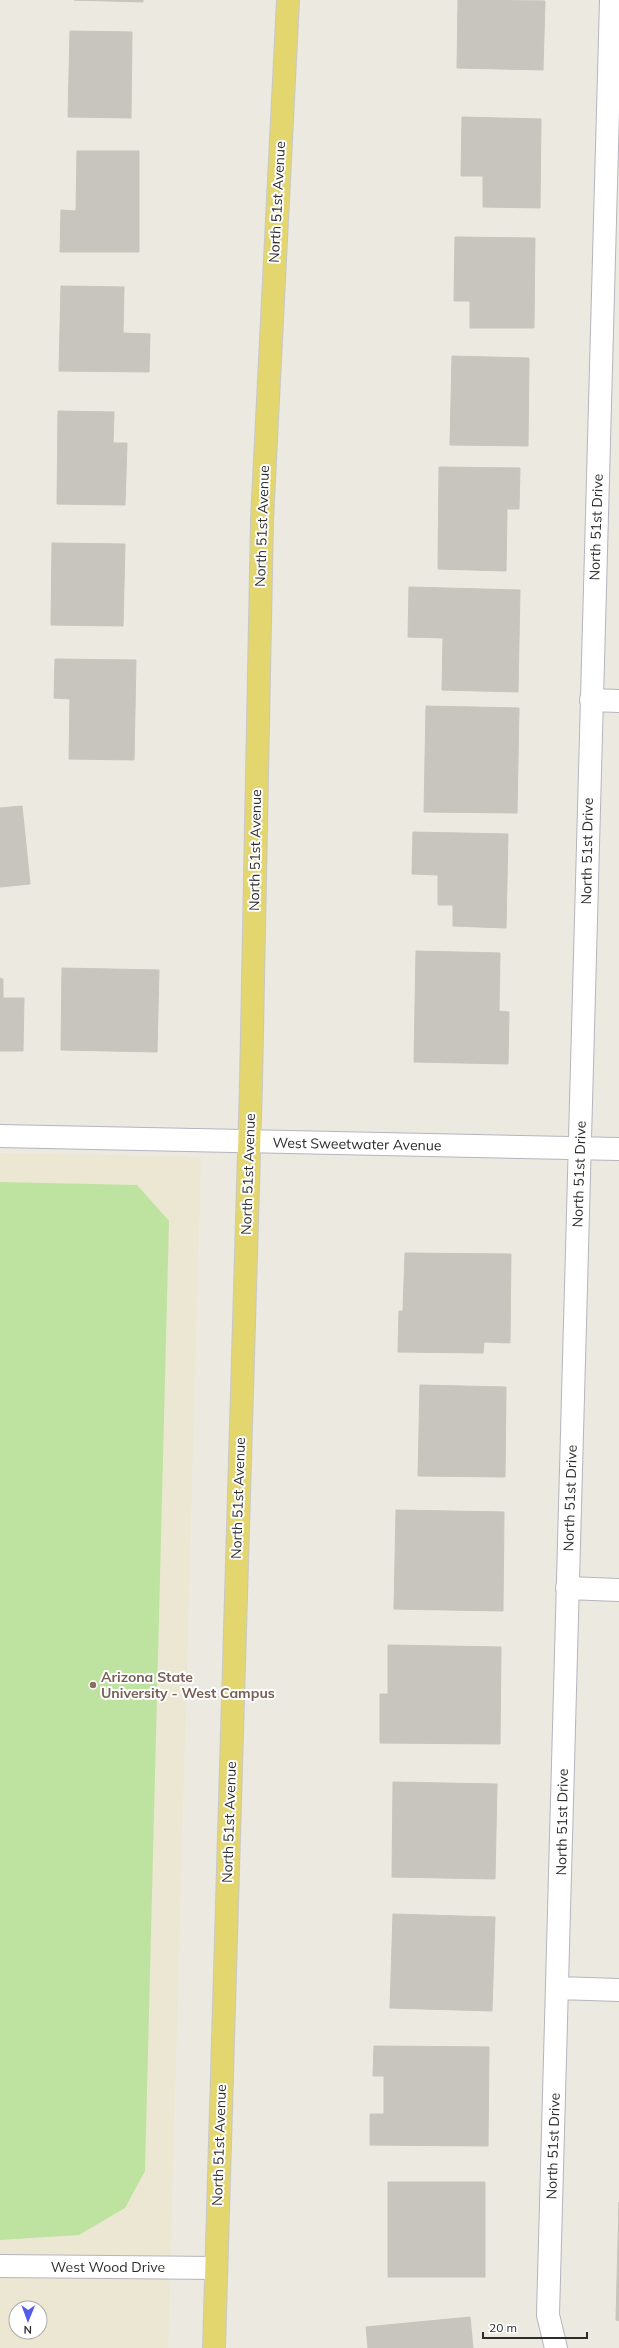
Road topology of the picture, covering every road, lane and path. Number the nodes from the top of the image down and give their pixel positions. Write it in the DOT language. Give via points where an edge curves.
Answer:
graph roads {
  1 [pos="288,0"];
  2 [pos="611,0"];
  3 [pos="612,271"];
  4 [pos="591,700"];
  5 [pos="619,701"];
  6 [pos="0,1136"];
  7 [pos="248,1142"];
  8 [pos="580,1148"];
  9 [pos="619,1149"];
  10 [pos="567,1588"];
  11 [pos="619,1590"];
  12 [pos="558,1988"];
  13 [pos="619,1990"];
  14 [pos="0,2266"];
  15 [pos="216,2268"];
  16 [pos="214,2348"];
  17 [pos="556,2348"];
  1 -- 7 [label="main road, North 51st Avenue" via="262,520"];
  2 -- 3 [label="street, North 51st Drive"];
  3 -- 4 [label="street, North 51st Drive"];
  4 -- 5 [label="street"];
  4 -- 8 [label="street, North 51st Drive"];
  6 -- 7 [label="street, West Sweetwater Avenue"];
  7 -- 8 [label="street, West Sweetwater Avenue"];
  7 -- 15 [label="main road, North 51st Avenue"];
  8 -- 9 [label="street, West Sweetwater Avenue"];
  8 -- 10 [label="street, North 51st Drive"];
  10 -- 11 [label="street"];
  10 -- 12 [label="street, North 51st Drive"];
  12 -- 13 [label="street"];
  12 -- 17 [label="street, North 51st Drive" via="548,2315"];
  14 -- 15 [label="street, West Wood Drive"];
  15 -- 16 [label="main road, North 51st Avenue"];
}
